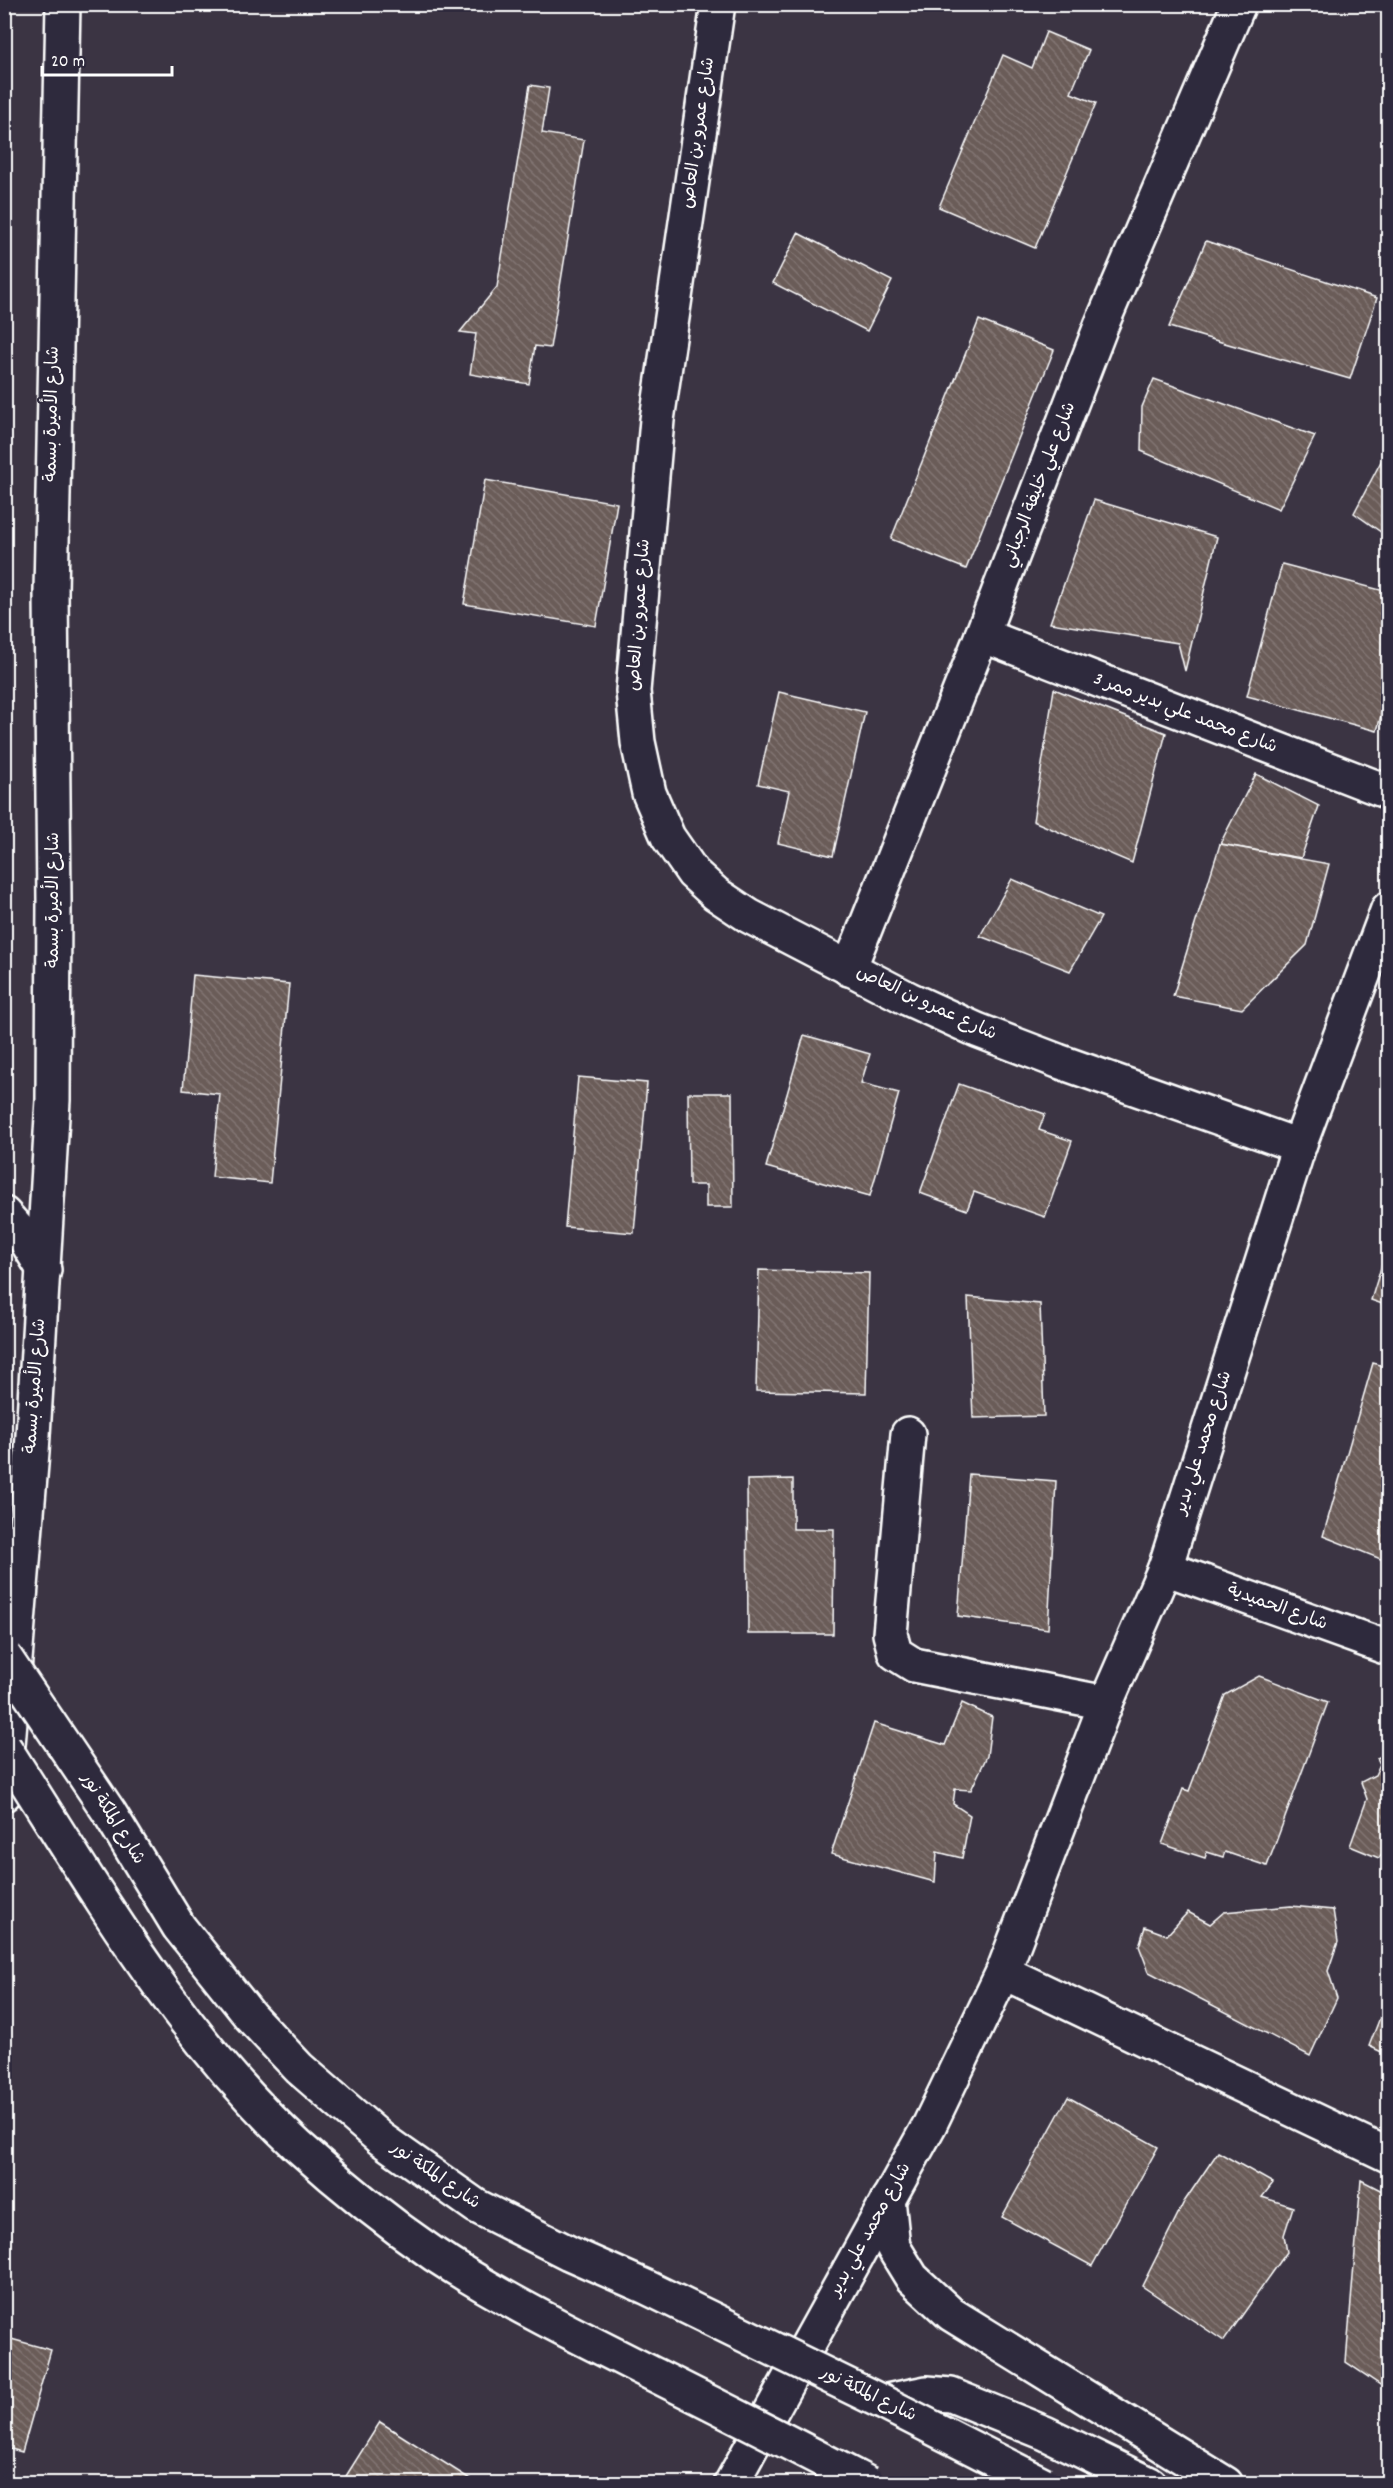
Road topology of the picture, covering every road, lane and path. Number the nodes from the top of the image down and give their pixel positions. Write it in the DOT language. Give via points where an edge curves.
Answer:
graph roads {
  1 [pos="63,4"];
  2 [pos="718,4"];
  3 [pos="1239,4"];
  4 [pos="982,635"];
  5 [pos="1389,792"];
  6 [pos="1389,909"];
  7 [pos="849,969"];
  8 [pos="1299,1146"];
  9 [pos="4,1214"];
  10 [pos="44,1270"];
  11 [pos="908,1434"];
  12 [pos="1165,1568"];
  13 [pos="1389,1648"];
  14 [pos="4,1656"];
  15 [pos="1106,1703"];
  16 [pos="4,1747"];
  17 [pos="4,1794"];
  18 [pos="1003,1972"];
  19 [pos="1389,2155"];
  20 [pos="888,2199"];
  21 [pos="882,2402"];
  22 [pos="731,2484"];
  23 [pos="869,2484"];
  24 [pos="1043,2484"];
  25 [pos="1150,2484"];
  26 [pos="1226,2484"];
  1 -- 10 [label="main road, شارع الأميرة بسمة" via="51,592 53,1100"];
  2 -- 7 [label="main road, شارع عمرو بن العاص" via="657,420 633,691 638,742 650,793 668,837 693,873 748,916"];
  3 -- 4 [label="main road, شارع علي خليفة الرجباني" via="1101,326"];
  4 -- 5 [label="main road, شارع محمد علي بدير ممر 3"];
  4 -- 7 [label="main road, شارع علي خليفة الرجباني"];
  6 -- 8 [label="main road, شارع محمد علي بدير"];
  7 -- 8 [label="main road, شارع عمرو بن العاص" via="977,1030"];
  8 -- 12 [label="main road, شارع محمد علي بدير"];
  9 -- 10 [label="main road" via="22,1234"];
  10 -- 17 [label="main road, شارع الأميرة بسمة"];
  11 -- 15 [label="main road" via="890,1634 895,1653 914,1665"];
  12 -- 13 [label="main road, شارع الحميدية"];
  12 -- 15 [label="main road, شارع محمد علي بدير"];
  14 -- 21 [label="main road, شارع الملكة نور, bridge" via="109,1812 179,1927 250,2016 299,2068 381,2139 476,2206"];
  15 -- 18 [label="main road, شارع محمد علي بدير"];
  16 -- 23 [label="main road, bridge" via="131,1946 197,2033 296,2144 367,2206 436,2255 533,2313"];
  18 -- 19 [label="main road"];
  18 -- 20 [label="main road, شارع محمد علي بدير" via="930,2124"];
  20 -- 22 [label="main road, شارع محمد علي بدير"];
  20 -- 26 [label="main road" via="893,2247 912,2278 951,2314"];
  21 -- 24 [label="main road, شارع الملكة نور, bridge"];
  21 -- 25 [label="main road" via="927,2393 951,2395 1045,2433"];
}
